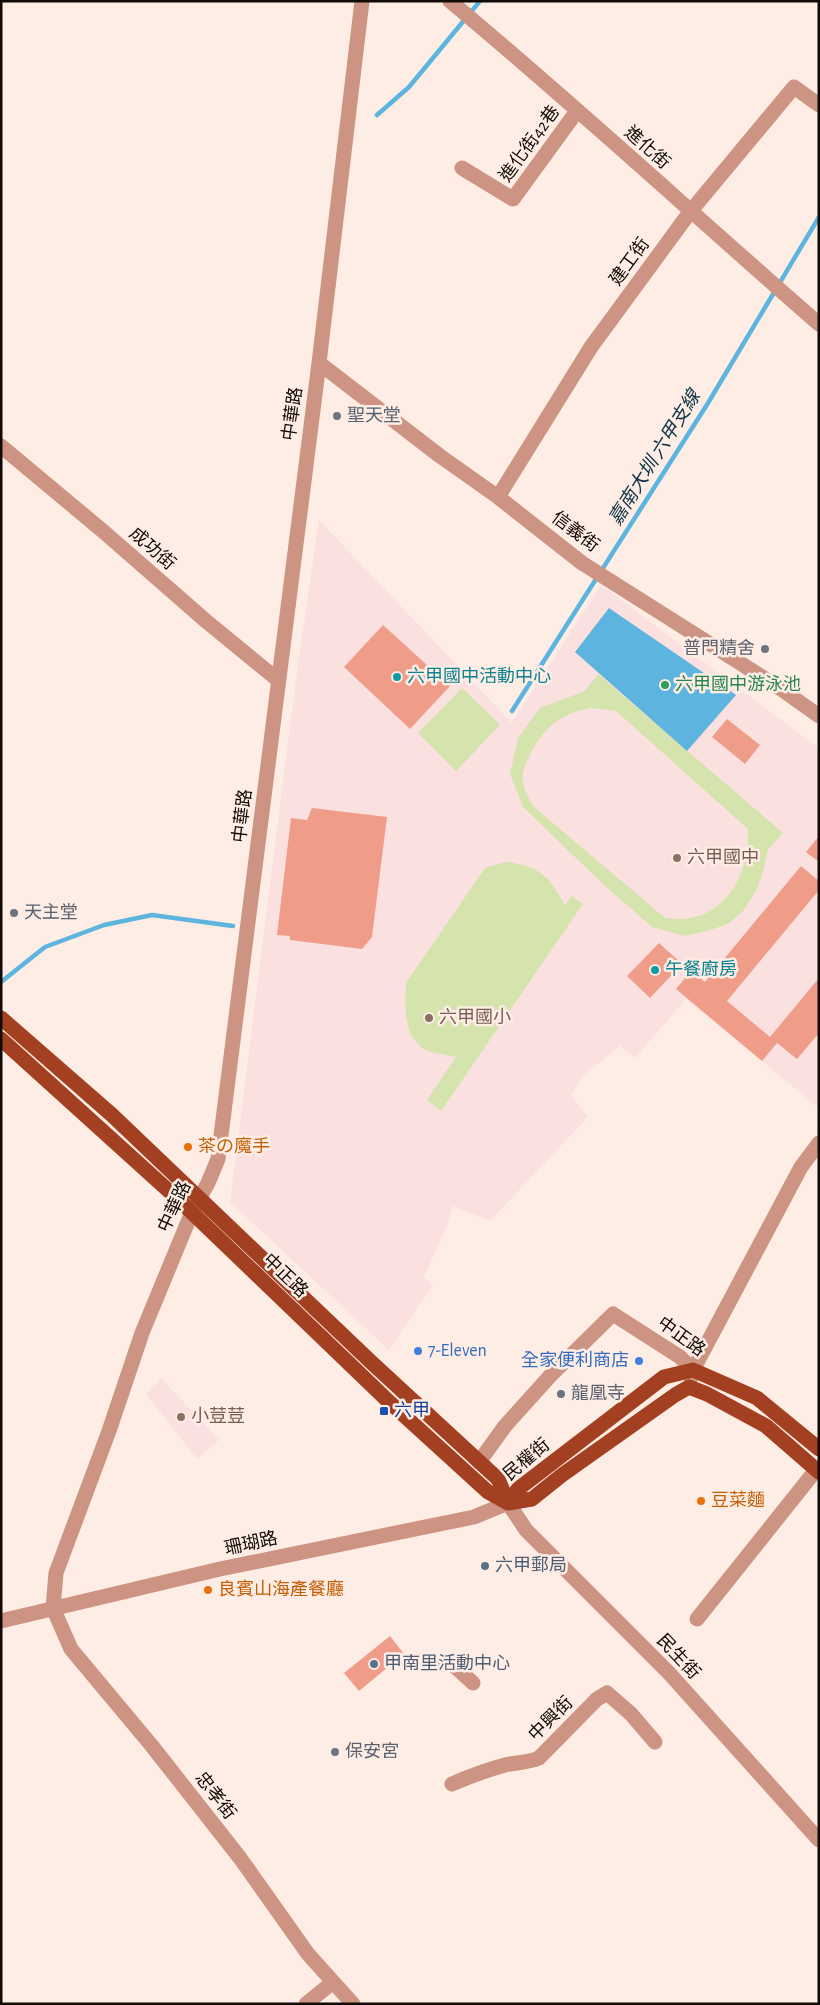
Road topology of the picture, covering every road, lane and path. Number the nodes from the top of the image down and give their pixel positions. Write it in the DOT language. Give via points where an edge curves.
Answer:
graph roads {
  1 [pos="362,1"];
  2 [pos="450,1"];
  3 [pos="819,105"];
  4 [pos="577,111"];
  5 [pos="462,168"];
  6 [pos="690,212"];
  7 [pos="819,324"];
  8 [pos="319,363"];
  9 [pos="1,446"];
  10 [pos="498,497"];
  11 [pos="278,680"];
  12 [pos="819,716"];
  13 [pos="1,1018"];
  14 [pos="1,1039"];
  15 [pos="819,1143"];
  16 [pos="199,1197"];
  17 [pos="192,1212"];
  18 [pos="693,1370"];
  19 [pos="689,1388"];
  20 [pos="819,1449"];
  21 [pos="479,1462"];
  22 [pos="818,1471"];
  23 [pos="508,1503"];
  24 [pos="53,1608"];
  25 [pos="697,1619"];
  26 [pos="1,1621"];
  27 [pos="440,1664"];
  28 [pos="473,1683"];
  29 [pos="655,1742"];
  30 [pos="452,1784"];
  31 [pos="819,1840"];
  32 [pos="333,1982"];
  33 [pos="306,2004"];
  34 [pos="353,2004"];
  1 -- 8 [label="street, 中華路"];
  2 -- 4 [label="street, 進化街"];
  3 -- 6 [label="street, 建工街" via="794,87"];
  4 -- 5 [label="street, 進化街42巷" via="513,199"];
  4 -- 6 [label="street, 進化街"];
  6 -- 7 [label="street, 進化街"];
  6 -- 10 [label="street, 建工街" via="591,347"];
  8 -- 10 [label="street, 信義街"];
  8 -- 11 [label="street, 中華路"];
  9 -- 11 [label="street, 成功街"];
  10 -- 12 [label="street, 信義街" via="582,563"];
  11 -- 16 [label="street, 中華路" via="218,1159"];
  13 -- 16 [label="main road, 中正路"];
  14 -- 17 [label="main road, 中正路"];
  15 -- 18 [label="street" via="801,1167"];
  16 -- 17 [label="street, 中華路"];
  16 -- 21 [label="main road, 中正路"];
  17 -- 23 [label="main road, 中正路" via="386,1399 488,1492"];
  17 -- 24 [label="street, 中華路" via="142,1333 56,1573"];
  18 -- 19 [label="street"];
  18 -- 20 [label="main road, 中正路" via="757,1398"];
  18 -- 21 [label="street, 中正路" via="680,1357 613,1314 550,1376"];
  18 -- 23 [label="main road, 民權街" via="664,1376 518,1489"];
  19 -- 22 [label="main road" via="707,1394 766,1426"];
  19 -- 23 [label="main road, 民權街" via="532,1499"];
  21 -- 23 [label="main road, 中正路" via="498,1479"];
  22 -- 25 [label="street"];
  23 -- 24 [label="street, 珊瑚路" via="474,1517 220,1569"];
  23 -- 31 [label="street, 民生街" via="526,1530 669,1673"];
  24 -- 26 [label="street, 珊瑚路"];
  24 -- 32 [label="street, 忠孝街" via="71,1649 240,1858 308,1954"];
  27 -- 28 [label="street" via="451,1663"];
  29 -- 30 [label="street, 中興街" via="607,1693 539,1758 473,1775"];
  32 -- 33 [label="street"];
  32 -- 34 [label="street, 忠孝街"];
}
